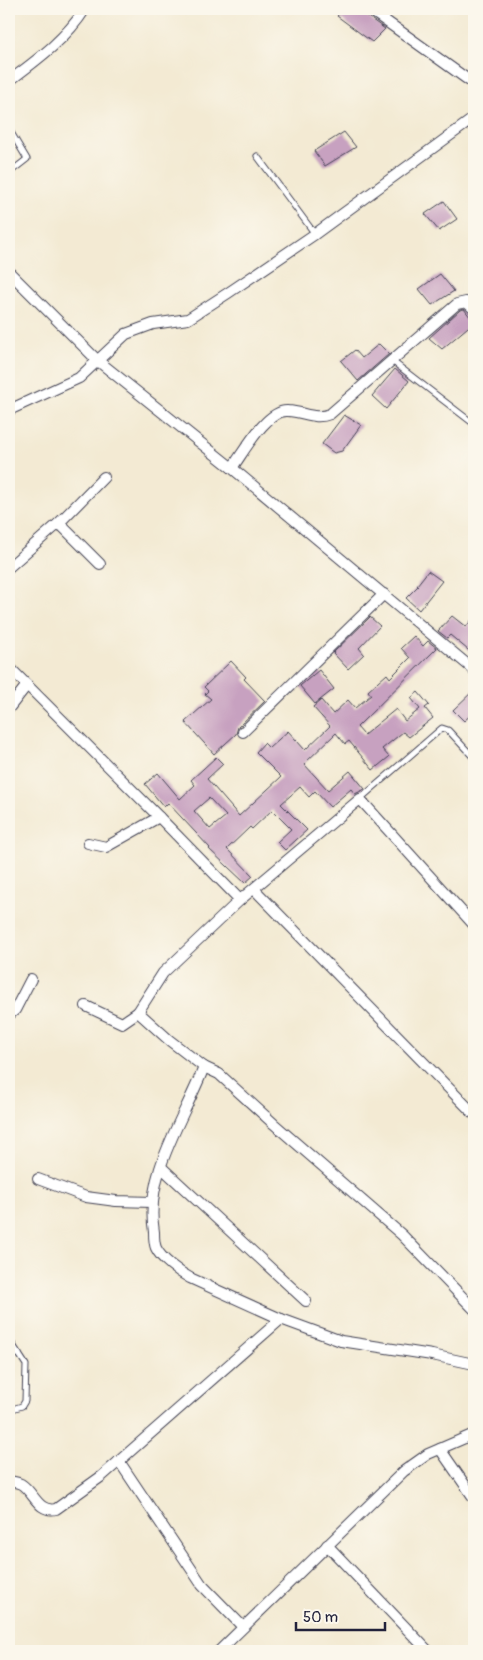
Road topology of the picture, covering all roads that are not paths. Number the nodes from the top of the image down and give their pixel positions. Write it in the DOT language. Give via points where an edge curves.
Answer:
graph roads {
  1 [pos="85,9"];
  2 [pos="369,9"];
  3 [pos="9,81"];
  4 [pos="474,84"];
  5 [pos="474,118"];
  6 [pos="9,129"];
  7 [pos="257,156"];
  8 [pos="9,173"];
  9 [pos="314,234"];
  10 [pos="9,272"];
  11 [pos="474,310"];
  12 [pos="97,360"];
  13 [pos="392,361"];
  14 [pos="9,410"];
  15 [pos="474,424"];
  16 [pos="232,468"];
  17 [pos="104,477"];
  18 [pos="59,523"];
  19 [pos="100,564"];
  20 [pos="9,567"];
  21 [pos="384,594"];
  22 [pos="9,667"];
  23 [pos="474,670"];
  24 [pos="27,685"];
  25 [pos="9,708"];
  26 [pos="243,732"];
  27 [pos="474,758"];
  28 [pos="360,799"];
  29 [pos="159,816"];
  30 [pos="88,843"];
  31 [pos="254,889"];
  32 [pos="240,900"];
  33 [pos="474,925"];
  34 [pos="31,978"];
  35 [pos="86,1006"];
  36 [pos="138,1012"];
  37 [pos="9,1014"];
  38 [pos="204,1067"];
  39 [pos="474,1114"];
  40 [pos="161,1167"];
  41 [pos="38,1179"];
  42 [pos="152,1202"];
  43 [pos="306,1301"];
  44 [pos="474,1309"];
  45 [pos="281,1319"];
  46 [pos="9,1339"];
  47 [pos="9,1354"];
  48 [pos="19,1354"];
  49 [pos="474,1364"];
  50 [pos="9,1410"];
  51 [pos="474,1434"];
  52 [pos="440,1448"];
  53 [pos="119,1461"];
  54 [pos="9,1481"];
  55 [pos="474,1498"];
  56 [pos="327,1545"];
  57 [pos="243,1627"];
  58 [pos="219,1651"];
  59 [pos="428,1651"];
  1 -- 3 [label="street" via="77,22 40,58"];
  2 -- 4 [label="street"];
  5 -- 9 [label="street"];
  6 -- 8 [label="lane" via="27,160"];
  7 -- 9 [label="lane"];
  9 -- 12 [label="street" via="188,319 153,324 126,334"];
  10 -- 12 [label="street"];
  11 -- 13 [label="street" via="466,302 458,304"];
  12 -- 14 [label="street" via="80,378"];
  12 -- 16 [label="street"];
  13 -- 15 [label="lane"];
  13 -- 16 [label="street" via="330,414 320,418 285,410 270,417"];
  16 -- 21 [label="street"];
  17 -- 18 [label="street"];
  18 -- 19 [label="street"];
  18 -- 20 [label="street"];
  21 -- 23 [label="street"];
  21 -- 26 [label="street"];
  22 -- 24 [label="street"];
  24 -- 25 [label="street"];
  24 -- 29 [label="street"];
  27 -- 28 [label="lane" via="448,730 442,728"];
  28 -- 31 [label="street"];
  28 -- 33 [label="street"];
  29 -- 30 [label="street" via="106,847"];
  29 -- 32 [label="street"];
  31 -- 32 [label="street"];
  31 -- 39 [label="street"];
  32 -- 36 [label="street" via="163,973"];
  34 -- 37 [label="street" via="15,1010"];
  35 -- 36 [label="street" via="122,1023"];
  36 -- 38 [label="street"];
  38 -- 40 [label="street"];
  38 -- 44 [label="street" via="219,1074 402,1235"];
  40 -- 42 [label="street"];
  40 -- 43 [label="street"];
  41 -- 42 [label="street" via="86,1197"];
  42 -- 45 [label="street" via="156,1248 178,1271"];
  45 -- 49 [label="street" via="341,1341"];
  45 -- 53 [label="street"];
  46 -- 48 [label="lane"];
  47 -- 48 [label="lane"];
  48 -- 50 [label="lane" via="26,1365 24,1402 22,1406"];
  51 -- 52 [label="street"];
  52 -- 55 [label="street"];
  52 -- 56 [label="street" via="404,1471"];
  53 -- 54 [label="street" via="56,1509 45,1509 22,1485"];
  53 -- 57 [label="street" via="202,1585"];
  56 -- 57 [label="street"];
  56 -- 59 [label="street"];
  57 -- 58 [label="street"];
}
